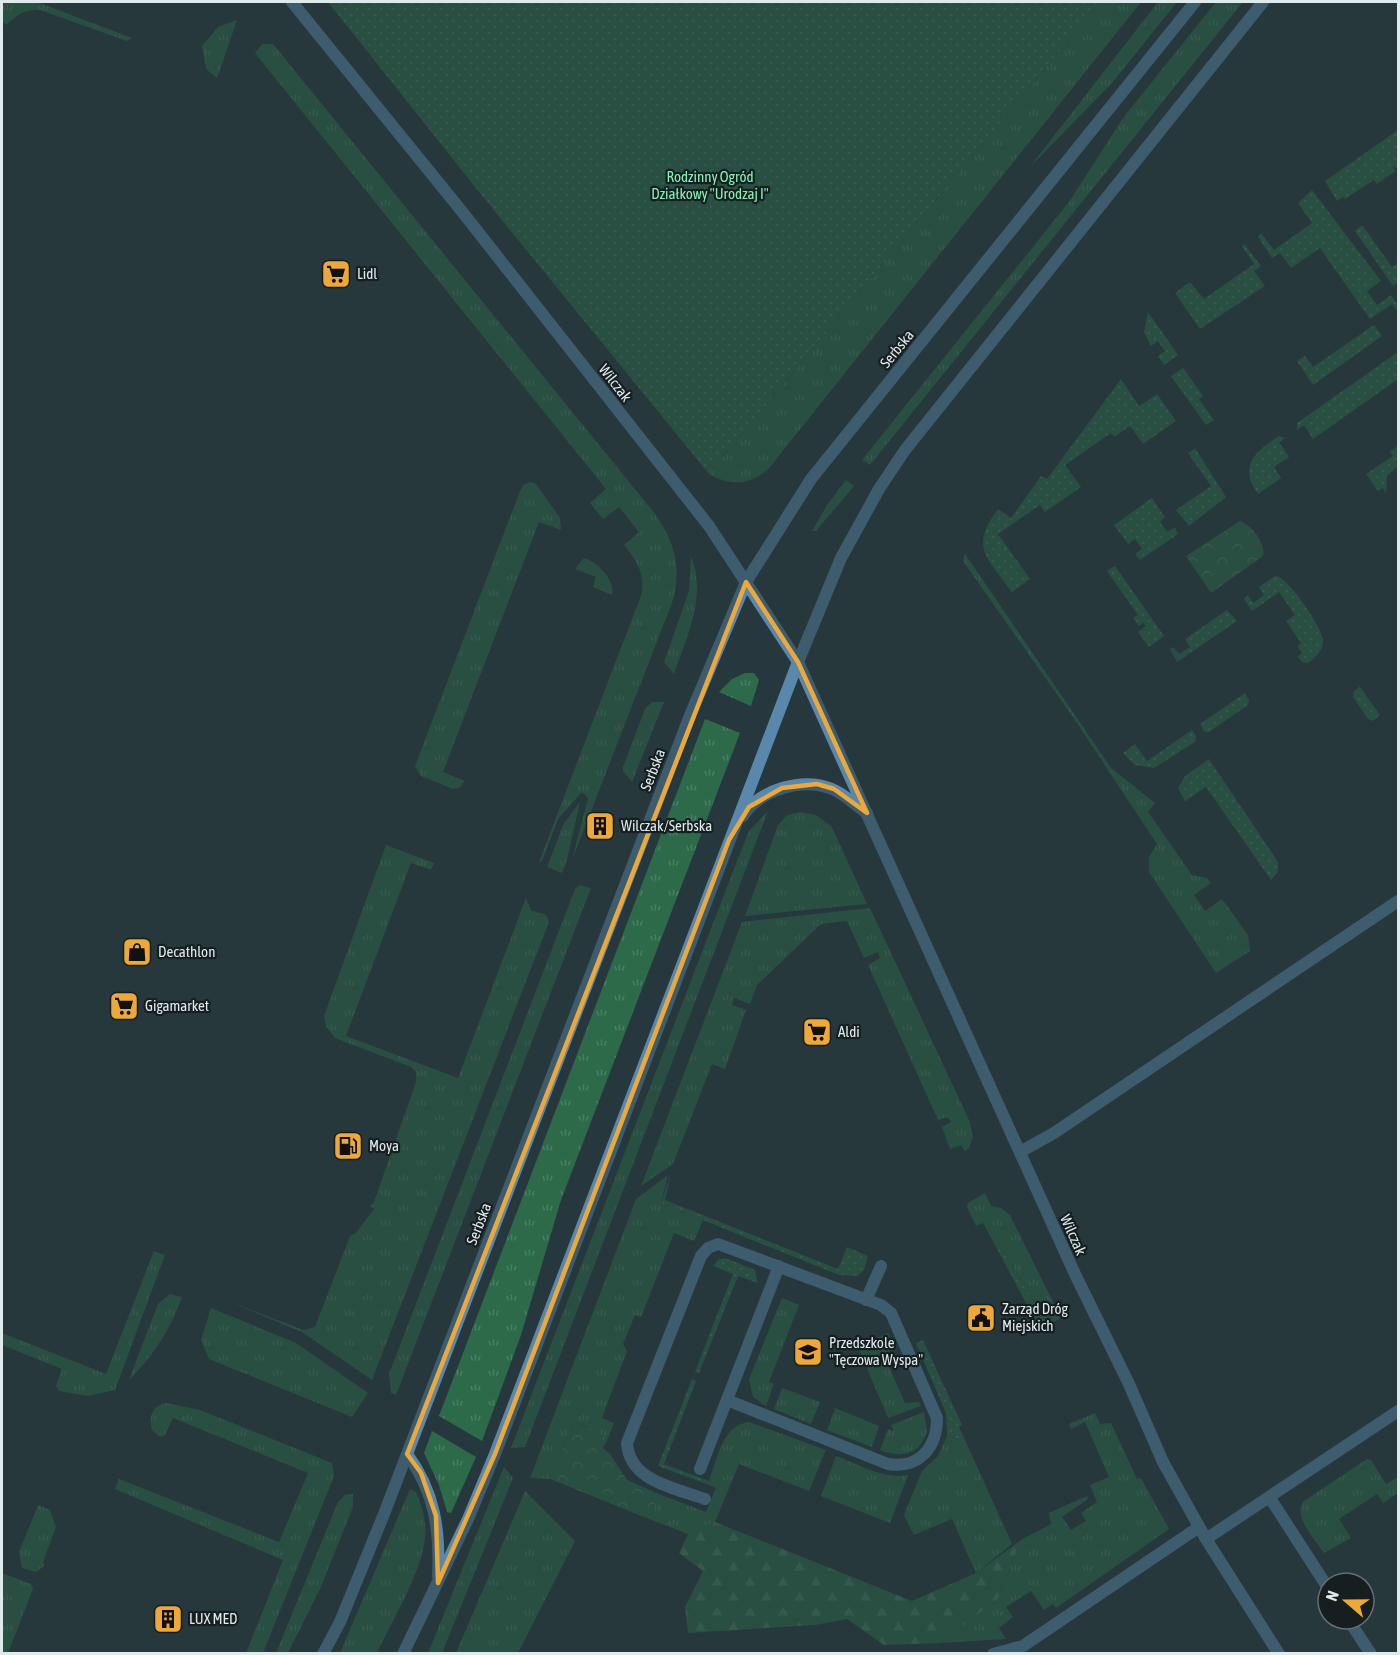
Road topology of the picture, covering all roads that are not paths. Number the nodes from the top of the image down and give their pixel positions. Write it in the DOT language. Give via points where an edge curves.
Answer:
graph roads {
  1 [pos="292,2"];
  2 [pos="1195,2"];
  3 [pos="1263,2"];
  4 [pos="746,582"];
  5 [pos="798,662"];
  6 [pos="867,813"];
  7 [pos="729,840"];
  8 [pos="1398,902"];
  9 [pos="1020,1152"];
  10 [pos="779,1266"];
  11 [pos="881,1266"];
  12 [pos="866,1299"];
  13 [pos="727,1400"];
  14 [pos="1398,1411"];
  15 [pos="407,1454"];
  16 [pos="700,1469"];
  17 [pos="1270,1498"];
  18 [pos="705,1499"];
  19 [pos="1199,1527"];
  20 [pos="1206,1539"];
  21 [pos="1317,1571"];
  22 [pos="438,1583"];
  23 [pos="1356,1631"];
  24 [pos="323,1653"];
  25 [pos="404,1653"];
  26 [pos="993,1653"];
  27 [pos="1279,1653"];
  28 [pos="1371,1653"];
  1 -- 4 [label="street, Wilczak" via="696,509"];
  2 -- 4 [label="street, Serbska" via="811,479"];
  3 -- 5 [label="street" via="905,450 841,558"];
  4 -- 5 [label="street, Wilczak"];
  4 -- 15 [label="street, Serbska" via="674,757"];
  5 -- 6 [label="street, Wilczak"];
  5 -- 7 [label="street"];
  6 -- 7 [label="street, Wilczak" via="834,789 817,784 782,788 765,794 749,807"];
  6 -- 9 [label="street, Wilczak"];
  7 -- 22 [label="street" via="495,1454"];
  8 -- 9 [label="street"];
  9 -- 19 [label="street, Wilczak" via="1163,1462"];
  10 -- 12 [label="street"];
  10 -- 13 [label="street"];
  10 -- 18 [label="street" via="718,1244 701,1256 627,1443 628,1454 638,1471"];
  11 -- 12 [label="street"];
  12 -- 13 [label="street" via="891,1313 937,1418 937,1433 920,1460 899,1466 888,1464"];
  13 -- 16 [label="street"];
  14 -- 17 [label="street"];
  15 -- 22 [label="street" via="421,1473 436,1516 440,1541"];
  15 -- 24 [label="street, Serbska" via="340,1622"];
  17 -- 20 [label="street"];
  17 -- 21 [label="street"];
  19 -- 20 [label="street, Wilczak"];
  19 -- 26 [label="street" via="1023,1646"];
  20 -- 27 [label="street, Wilczak"];
  22 -- 25 [label="street"];
  23 -- 28 [label="street"];
}
